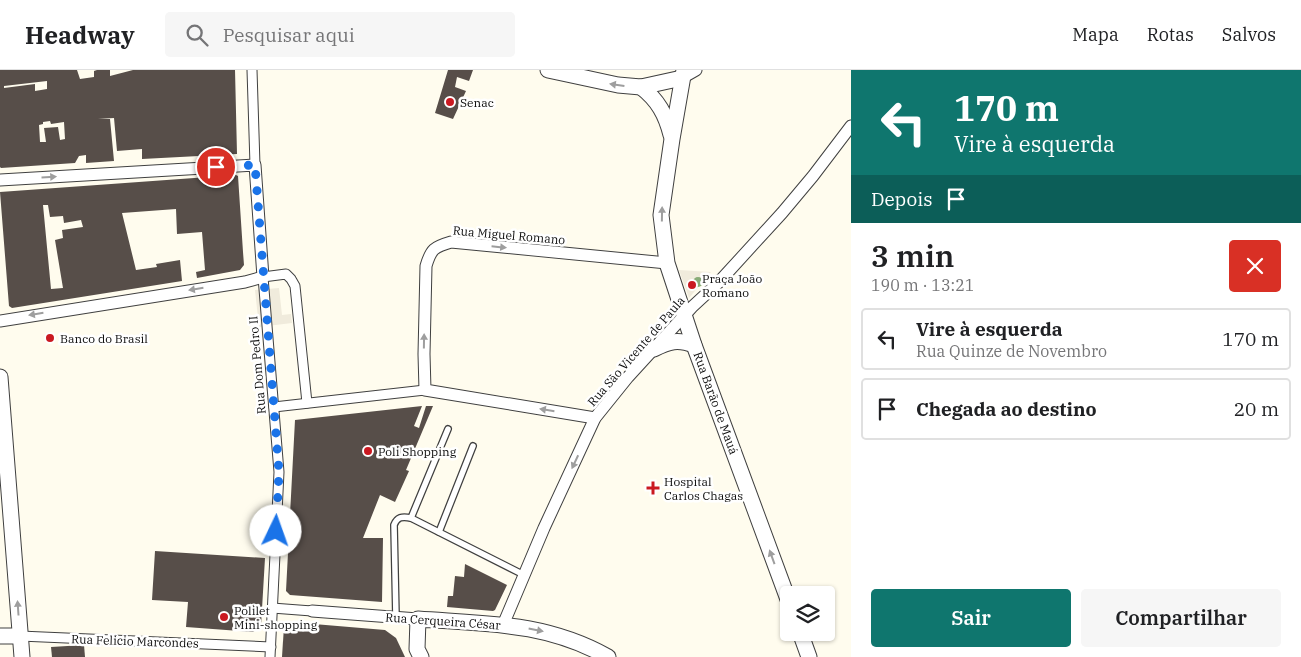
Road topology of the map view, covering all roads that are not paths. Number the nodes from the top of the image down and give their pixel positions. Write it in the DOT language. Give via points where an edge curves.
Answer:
graph roads {
  1 [pos="252,70"];
  2 [pos="548,70"];
  3 [pos="696,70"];
  4 [pos="683,74"];
  5 [pos="641,87"];
  6 [pos="851,126"];
  7 [pos="672,139"];
  8 [pos="255,165"];
  9 [pos="0,180"];
  10 [pos="667,263"];
  11 [pos="263,277"];
  12 [pos="684,317"];
  13 [pos="0,321"];
  14 [pos="694,345"];
  15 [pos="654,349"];
  16 [pos="0,378"];
  17 [pos="425,390"];
  18 [pos="306,403"];
  19 [pos="274,407"];
  20 [pos="596,418"];
  21 [pos="448,428"];
  22 [pos="473,446"];
  23 [pos="411,518"];
  24 [pos="439,532"];
  25 [pos="524,575"];
  26 [pos="783,586"];
  27 [pos="272,608"];
  28 [pos="312,611"];
  29 [pos="396,618"];
  30 [pos="418,619"];
  31 [pos="503,625"];
  32 [pos="0,636"];
  33 [pos="20,636"];
  34 [pos="803,641"];
  35 [pos="271,647"];
  36 [pos="22,657"];
  37 [pos="270,657"];
  38 [pos="421,657"];
  39 [pos="608,657"];
  40 [pos="809,657"];
  1 -- 8 [label="street, Rua Dom Pedro II"];
  5 -- 2 [label="street, one-way"];
  3 -- 4 [label="street"];
  4 -- 5 [label="street"];
  4 -- 7 [label="street"];
  5 -- 7 [label="street" via="652,95 663,111"];
  6 -- 12 [label="street, Rua São Vicente de Paula" via="782,213"];
  10 -- 7 [label="street, one-way" via="661,215"];
  9 -- 8 [label="street, one-way"];
  8 -- 11 [label="street, Rua Dom Pedro II"];
  10 -- 12 [label="street"];
  17 -- 10 [label="street, Rua Miguel Romano, one-way" via="426,266 429,253 437,246 451,242"];
  11 -- 13 [label="street, one-way"];
  11 -- 18 [label="street" via="286,274 294,286"];
  11 -- 19 [label="street, Rua Dom Pedro II"];
  12 -- 14 [label="street, Rua Barão de Mauá"];
  12 -- 15 [label="street, Rua São Vicente de Paula"];
  14 -- 15 [label="street" via="676,340"];
  26 -- 14 [label="street, Rua Barão de Mauá, one-way"];
  15 -- 20 [label="street, Rua São Vicente de Paula"];
  33 -- 16 [label="street, one-way"];
  17 -- 18 [label="street, Rua São Vicente de Paula"];
  20 -- 17 [label="street, Rua São Vicente de Paula, one-way"];
  18 -- 19 [label="street, Rua São Vicente de Paula"];
  19 -- 27 [label="street, Rua Dom Pedro II" via="279,472"];
  20 -- 25 [label="street, one-way"];
  21 -- 23 [label="lane"];
  22 -- 24 [label="lane"];
  23 -- 24 [label="lane"];
  23 -- 29 [label="lane" via="400,517 394,525"];
  24 -- 25 [label="lane"];
  25 -- 31 [label="street"];
  27 -- 28 [label="street, Rua Cerqueira César"];
  27 -- 35 [label="street, Rua Dom Pedro II"];
  28 -- 29 [label="street, Rua Cerqueira César"];
  29 -- 30 [label="street, Rua Cerqueira César"];
  30 -- 31 [label="street, Rua Cerqueira César"];
  30 -- 38 [label="street" via="417,649"];
  31 -- 39 [label="street, Rua Cerqueira César, one-way" via="567,638"];
  32 -- 33 [label="street, Rua Felicio Marcondes"];
  33 -- 35 [label="street, Rua Felicio Marcondes"];
  33 -- 36 [label="street"];
  34 -- 40 [label="street"];
  35 -- 37 [label="street, Rua Dom Pedro II"];
}
